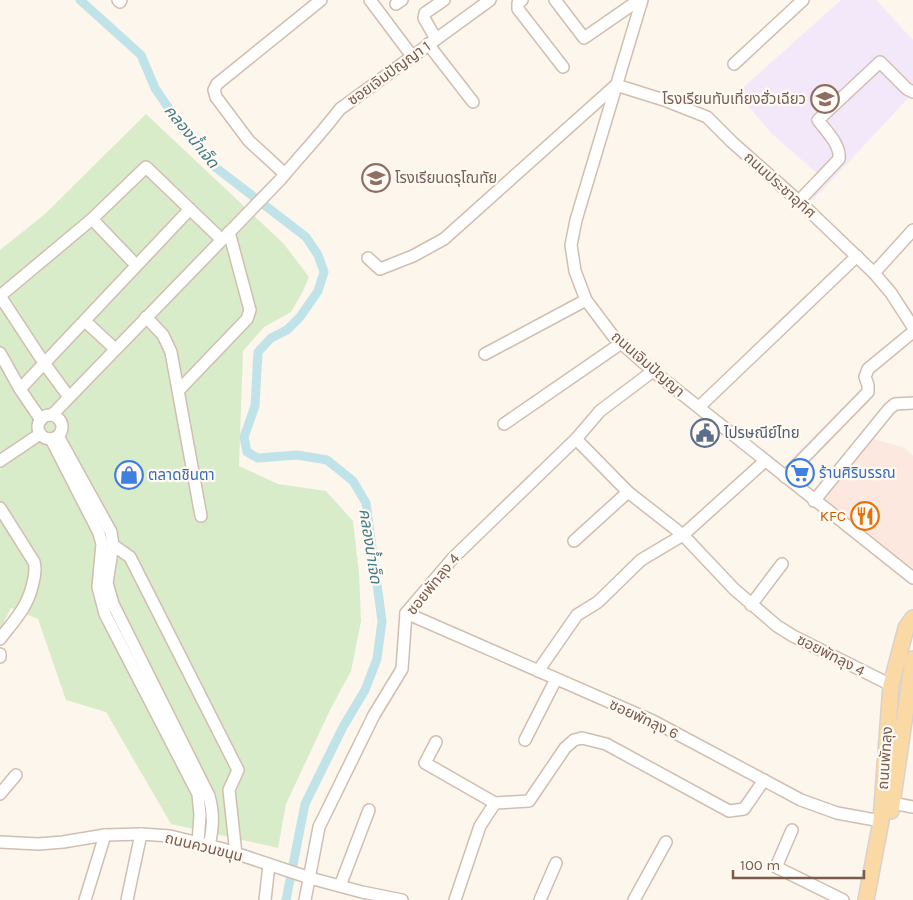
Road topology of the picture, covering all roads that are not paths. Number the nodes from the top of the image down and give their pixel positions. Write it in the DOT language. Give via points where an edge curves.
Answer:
graph roads {
  1 [pos="321,0"];
  2 [pos="370,0"];
  3 [pos="444,0"];
  4 [pos="490,0"];
  5 [pos="522,0"];
  6 [pos="555,0"];
  7 [pos="640,0"];
  8 [pos="803,0"];
  9 [pos="432,41"];
  10 [pos="412,56"];
  11 [pos="734,64"];
  12 [pos="563,67"];
  13 [pos="616,86"];
  14 [pos="913,92"];
  15 [pos="473,102"];
  16 [pos="283,177"];
  17 [pos="799,201"];
  18 [pos="190,209"];
  19 [pos="92,219"];
  20 [pos="913,230"];
  21 [pos="225,235"];
  22 [pos="857,256"];
  23 [pos="368,258"];
  24 [pos="136,265"];
  25 [pos="874,273"];
  26 [pos="0,296"];
  27 [pos="586,300"];
  28 [pos="146,317"];
  29 [pos="85,321"];
  30 [pos="913,327"];
  31 [pos="913,332"];
  32 [pos="620,344"];
  33 [pos="115,349"];
  34 [pos="0,354"];
  35 [pos="485,354"];
  36 [pos="44,363"];
  37 [pos="652,371"];
  38 [pos="20,389"];
  39 [pos="179,390"];
  40 [pos="69,397"];
  41 [pos="913,403"];
  42 [pos="699,407"];
  43 [pos="52,415"];
  44 [pos="41,420"];
  45 [pos="504,424"];
  46 [pos="40,434"];
  47 [pos="55,438"];
  48 [pos="576,439"];
  49 [pos="0,461"];
  50 [pos="765,461"];
  51 [pos="785,477"];
  52 [pos="628,492"];
  53 [pos="814,501"];
  54 [pos="0,508"];
  55 [pos="202,516"];
  56 [pos="683,536"];
  57 [pos="574,541"];
  58 [pos="113,545"];
  59 [pos="782,564"];
  60 [pos="103,575"];
  61 [pos="913,578"];
  62 [pos="750,605"];
  63 [pos="406,614"];
  64 [pos="913,618"];
  65 [pos="0,639"];
  66 [pos="913,660"];
  67 [pos="538,671"];
  68 [pos="556,679"];
  69 [pos="890,685"];
  70 [pos="910,689"];
  71 [pos="525,740"];
  72 [pos="436,742"];
  73 [pos="16,775"];
  74 [pos="764,780"];
  75 [pos="0,794"];
  76 [pos="494,802"];
  77 [pos="892,804"];
  78 [pos="913,807"];
  79 [pos="369,810"];
  80 [pos="881,821"];
  81 [pos="792,830"];
  82 [pos="141,834"];
  83 [pos="105,835"];
  84 [pos="0,842"];
  85 [pos="666,842"];
  86 [pos="204,845"];
  87 [pos="236,854"];
  88 [pos="556,863"];
  89 [pos="271,866"];
  90 [pos="310,878"];
  91 [pos="340,886"];
  92 [pos="85,900"];
  93 [pos="127,900"];
  94 [pos="265,900"];
  95 [pos="305,900"];
  96 [pos="402,900"];
  97 [pos="455,900"];
  98 [pos="540,900"];
  99 [pos="634,900"];
  100 [pos="843,900"];
  101 [pos="866,900"];
  102 [pos="874,900"];
  1 -- 16 [label="street" via="217,84 214,90 249,141"];
  2 -- 10 [label="street"];
  3 -- 9 [label="street" via="425,13"];
  4 -- 9 [label="street, ซอยเจิมปัญญา 1"];
  5 -- 12 [label="street" via="518,9"];
  6 -- 7 [label="street" via="584,38"];
  7 -- 13 [label="street, ถนนเจิมปัญญา"];
  8 -- 11 [label="street"];
  9 -- 10 [label="street, ซอยเจิมปัญญา 1"];
  9 -- 15 [label="street"];
  10 -- 16 [label="street, ซอยเจิมปัญญา 1" via="347,102"];
  13 -- 17 [label="street, ถนนประชาอุทิศ" via="707,117"];
  13 -- 23 [label="street" via="444,239 380,269"];
  13 -- 27 [label="street, ถนนเจิมปัญญา" via="576,220 572,245 575,271"];
  14 -- 17 [label="street" via="880,62 818,120 838,147 839,159"];
  16 -- 21 [label="street, ซอยเจิมปัญญา 1"];
  17 -- 22 [label="street, ถนนประชาอุทิศ"];
  18 -- 19 [label="street" via="146,167"];
  18 -- 21 [label="street"];
  18 -- 24 [label="street"];
  19 -- 24 [label="street"];
  19 -- 26 [label="street"];
  20 -- 25 [label="street"];
  21 -- 28 [label="street, ซอยเจิมปัญญา 1"];
  21 -- 39 [label="street" via="250,310 247,319"];
  22 -- 25 [label="street, ถนนประชาอุทิศ"];
  22 -- 42 [label="street"];
  24 -- 29 [label="street"];
  25 -- 30 [label="street, ถนนประชาอุทิศ"];
  26 -- 36 [label="street"];
  27 -- 32 [label="street, ถนนเจิมปัญญา"];
  27 -- 35 [label="street"];
  28 -- 33 [label="street, ซอยเจิมปัญญา 1"];
  28 -- 39 [label="street" via="163,335 171,352"];
  29 -- 33 [label="street"];
  29 -- 36 [label="street"];
  31 -- 51 [label="street" via="868,368 865,377 868,392"];
  32 -- 37 [label="street, ถนนเจิมปัญญา"];
  32 -- 45 [label="street"];
  33 -- 40 [label="street, ซอยเจิมปัญญา 1"];
  34 -- 38 [label="street"];
  36 -- 38 [label="street"];
  36 -- 40 [label="street"];
  37 -- 42 [label="street, ถนนเจิมปัญญา"];
  37 -- 48 [label="street, ซอยพัทลุง 4" via="600,411"];
  38 -- 44 [label="street"];
  39 -- 55 [label="street"];
  40 -- 43 [label="street, ซอยเจิมปัญญา 1"];
  41 -- 53 [label="street" via="895,404 889,409"];
  42 -- 50 [label="street, ถนนเจิมปัญญา"];
  43 -- 44 [label="street"];
  43 -- 47 [label="street" via="61,422 62,429"];
  44 -- 46 [label="street"];
  46 -- 47 [label="street" via="45,438"];
  46 -- 49 [label="street"];
  47 -- 58 [label="street" via="111,532"];
  47 -- 60 [label="street" via="99,533"];
  48 -- 52 [label="street, ซอยพัทลุง 4"];
  48 -- 63 [label="street, ซอยพัทลุง 4" via="453,558"];
  50 -- 51 [label="street, ถนนเจิมปัญญา"];
  50 -- 56 [label="street"];
  51 -- 53 [label="street, ถนนเจิมปัญญา"];
  52 -- 56 [label="street, ซอยพัทลุง 4"];
  52 -- 57 [label="street"];
  53 -- 61 [label="street, ถนนเจิมปัญญา"];
  54 -- 65 [label="street" via="34,562 35,569 27,603"];
  56 -- 62 [label="street, ซอยพัทลุง 4"];
  56 -- 67 [label="street" via="641,560 598,602 577,614"];
  58 -- 60 [label="street"];
  58 -- 87 [label="street" via="130,557 238,770 229,790"];
  59 -- 62 [label="street"];
  60 -- 86 [label="street" via="98,586 101,603 202,792 200,815"];
  62 -- 69 [label="street, ซอยพัทลุง 4" via="793,636"];
  63 -- 67 [label="street, ซอยพัทลุง 6"];
  63 -- 90 [label="street, ซอยพัทลุง 4" via="402,669 374,715 319,827"];
  64 -- 69 [label="main road, ถนนพัทลุง" via="906,628"];
  66 -- 70 [label="main road, ถนนพัทลุง"];
  67 -- 68 [label="street, ซอยพัทลุง 6"];
  68 -- 71 [label="street"];
  68 -- 74 [label="street, ซอยพัทลุง 6" via="652,721"];
  69 -- 80 [label="main road, ถนนพัทลุง"];
  70 -- 77 [label="main road, ถนนพัทลุง"];
  72 -- 76 [label="street" via="425,763"];
  73 -- 75 [label="street"];
  74 -- 76 [label="street" via="744,809 729,810 606,744 582,738 565,748 529,801"];
  74 -- 80 [label="street, ซอยพัทลุง 6" via="819,807"];
  76 -- 97 [label="street" via="480,826"];
  77 -- 78 [label="street"];
  77 -- 102 [label="main road, ถนนพัทลุง"];
  79 -- 91 [label="street"];
  80 -- 101 [label="main road, ถนนพัทลุง"];
  81 -- 100 [label="street" via="776,867"];
  82 -- 83 [label="street, ถนนควนขนุน"];
  82 -- 86 [label="street, ถนนควนขนุน" via="170,836"];
  82 -- 93 [label="street"];
  83 -- 84 [label="street, ถนนควนขนุน" via="38,844"];
  83 -- 92 [label="street"];
  85 -- 99 [label="street"];
  86 -- 87 [label="street, ถนนควนขนุน"];
  87 -- 89 [label="street, ถนนควนขนุน"];
  88 -- 98 [label="street"];
  89 -- 90 [label="street, ถนนควนขนุน"];
  89 -- 94 [label="street"];
  90 -- 91 [label="street, ถนนควนขนุน"];
  90 -- 95 [label="street, ซอยพัทลุง 4"];
  91 -- 96 [label="street, ถนนควนขนุน"];
}
